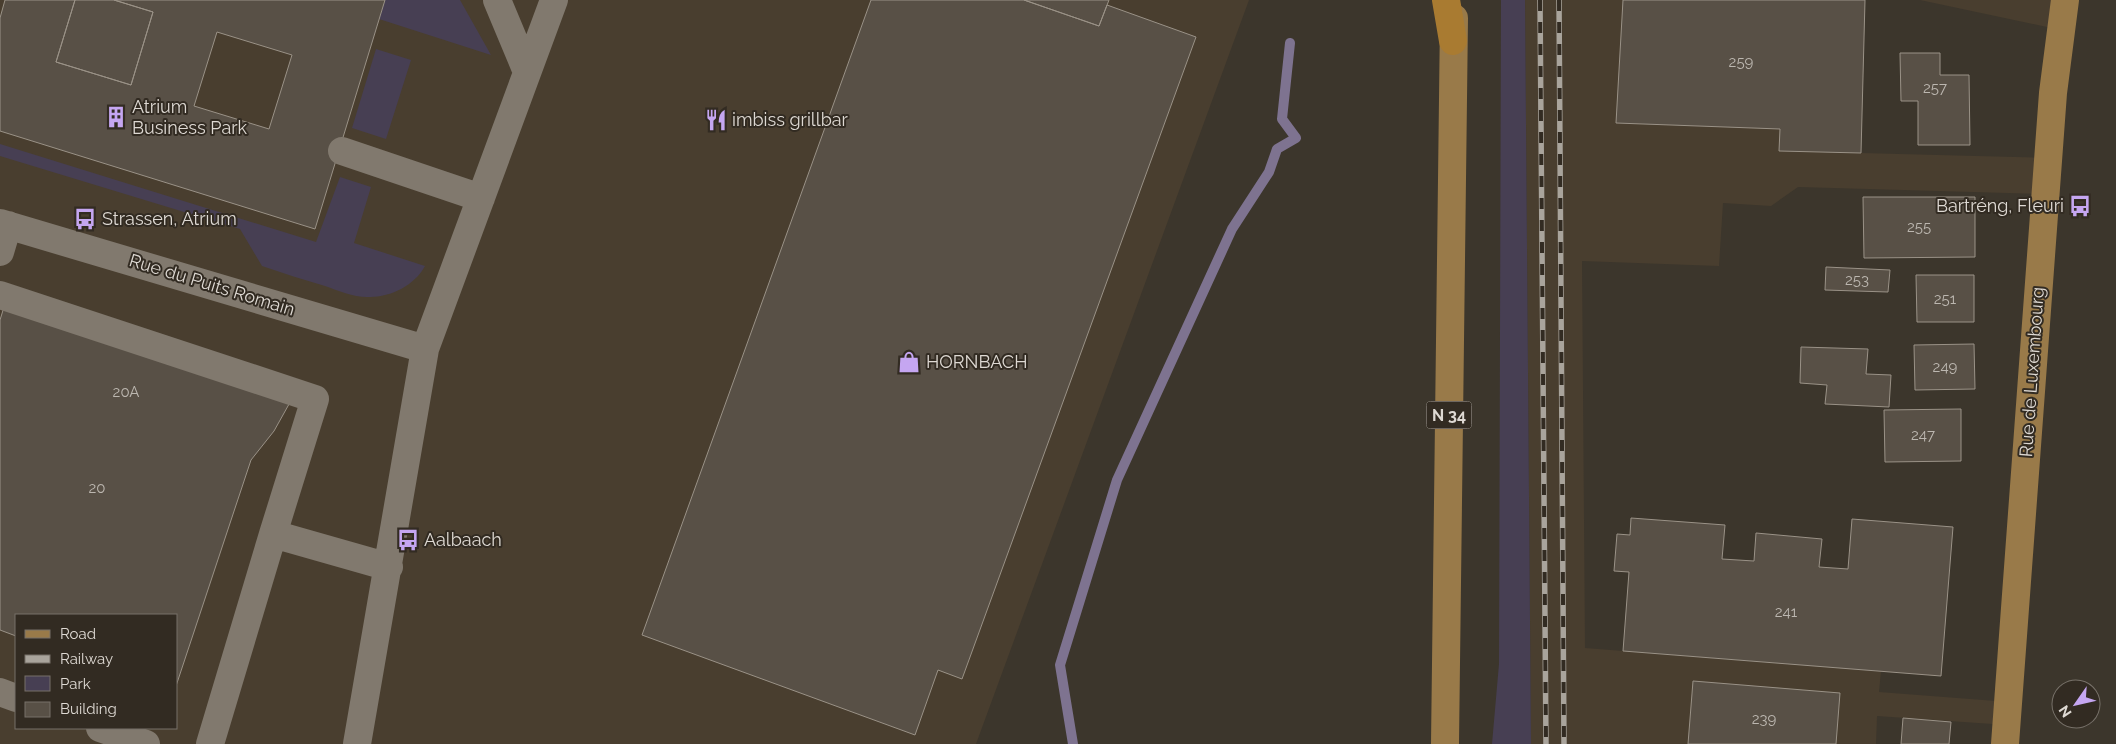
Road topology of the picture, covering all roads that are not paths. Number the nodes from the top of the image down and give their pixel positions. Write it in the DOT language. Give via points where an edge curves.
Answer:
graph roads {
  1 [pos="496,0"];
  2 [pos="554,0"];
  3 [pos="1446,0"];
  4 [pos="1454,0"];
  5 [pos="2065,0"];
  6 [pos="1453,41"];
  7 [pos="527,72"];
  8 [pos="342,151"];
  9 [pos="481,198"];
  10 [pos="4,224"];
  11 [pos="0,252"];
  12 [pos="0,295"];
  13 [pos="425,348"];
  14 [pos="273,534"];
  15 [pos="389,567"];
  16 [pos="0,692"];
  17 [pos="15,698"];
  18 [pos="103,729"];
  19 [pos="146,744"];
  20 [pos="210,744"];
  21 [pos="357,744"];
  22 [pos="1445,744"];
  23 [pos="2006,744"];
  1 -- 7 [label="street"];
  2 -- 7 [label="street"];
  3 -- 6 [label="highway"];
  4 -- 6 [label="main road, N 34"];
  5 -- 23 [label="main road, Rue de Luxembourg" via="2053,93"];
  6 -- 22 [label="main road, N 34"];
  7 -- 9 [label="street"];
  8 -- 9 [label="street"];
  9 -- 13 [label="street"];
  10 -- 11 [label="street"];
  10 -- 13 [label="street, Rue du Puits Romain"];
  12 -- 14 [label="street" via="315,399"];
  13 -- 15 [label="street"];
  14 -- 15 [label="street"];
  14 -- 20 [label="street"];
  15 -- 21 [label="street"];
  16 -- 17 [label="street"];
  18 -- 19 [label="street"];
}
